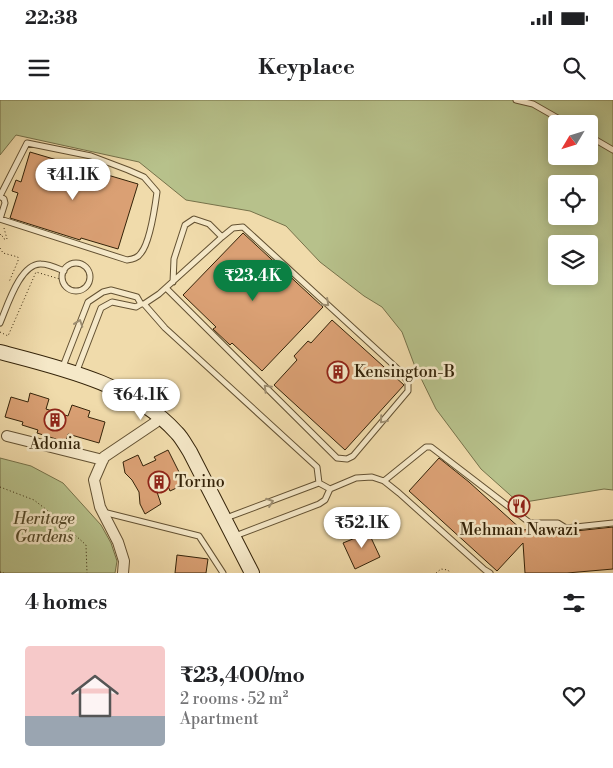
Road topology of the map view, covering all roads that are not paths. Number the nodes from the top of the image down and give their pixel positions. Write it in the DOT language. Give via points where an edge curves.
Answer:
graph roads {
  1 [pos="516,100"];
  2 [pos="552,115"];
  3 [pos="598,141"];
  4 [pos="613,150"];
  5 [pos="2,219"];
  6 [pos="222,237"];
  7 [pos="64,271"];
  8 [pos="173,282"];
  9 [pos="166,288"];
  10 [pos="142,304"];
  11 [pos="0,323"];
  12 [pos="0,352"];
  13 [pos="0,357"];
  14 [pos="69,371"];
  15 [pos="156,422"];
  16 [pos="7,436"];
  17 [pos="103,460"];
  18 [pos="384,481"];
  19 [pos="319,484"];
  20 [pos="330,489"];
  21 [pos="103,512"];
  22 [pos="224,519"];
  23 [pos="613,523"];
  24 [pos="233,537"];
  25 [pos="123,573"];
  26 [pos="222,573"];
  27 [pos="242,573"];
  28 [pos="252,573"];
  29 [pos="490,573"];
  1 -- 2 [label="lane" via="533,104"];
  3 -- 4 [label="lane"];
  5 -- 5 [label="lane" via="127,260 141,253 155,212 157,192 144,177 91,156 27,143 0,196 5,203"];
  6 -- 8 [label="lane"];
  6 -- 8 [label="lane" via="210,224 194,219 185,225 174,259"];
  6 -- 9 [label="lane, one-way" via="233,228 243,227 400,371 408,382 408,391 353,456 338,458"];
  7 -- 7 [label="lane" via="63,280 68,288 77,290 85,287 90,279 86,267 78,263"];
  7 -- 11 [label="lane" via="39,264 31,266 22,274"];
  8 -- 9 [label="lane"];
  9 -- 10 [label="lane"];
  10 -- 14 [label="lane" via="136,307 112,302 100,308"];
  14 -- 10 [label="lane, one-way" via="86,306 92,299 111,290 137,297"];
  10 -- 19 [label="lane" via="317,467"];
  12 -- 14 [label="street"];
  13 -- 15 [label="street" via="104,389"];
  14 -- 22 [label="street" via="110,386 162,418 190,452"];
  15 -- 17 [label="street"];
  15 -- 27 [label="street" via="176,439"];
  16 -- 17 [label="street"];
  17 -- 21 [label="street" via="94,480"];
  18 -- 20 [label="lane" via="372,477 356,478"];
  18 -- 23 [label="lane" via="426,447 431,447 530,523 558,523 566,528"];
  18 -- 29 [label="lane"];
  19 -- 20 [label="lane"];
  22 -- 19 [label="lane, one-way"];
  20 -- 24 [label="lane" via="319,504"];
  21 -- 25 [label="street" via="118,542 124,561"];
  21 -- 26 [label="lane" via="198,536"];
  22 -- 24 [label="street"];
  24 -- 28 [label="street"];
}
